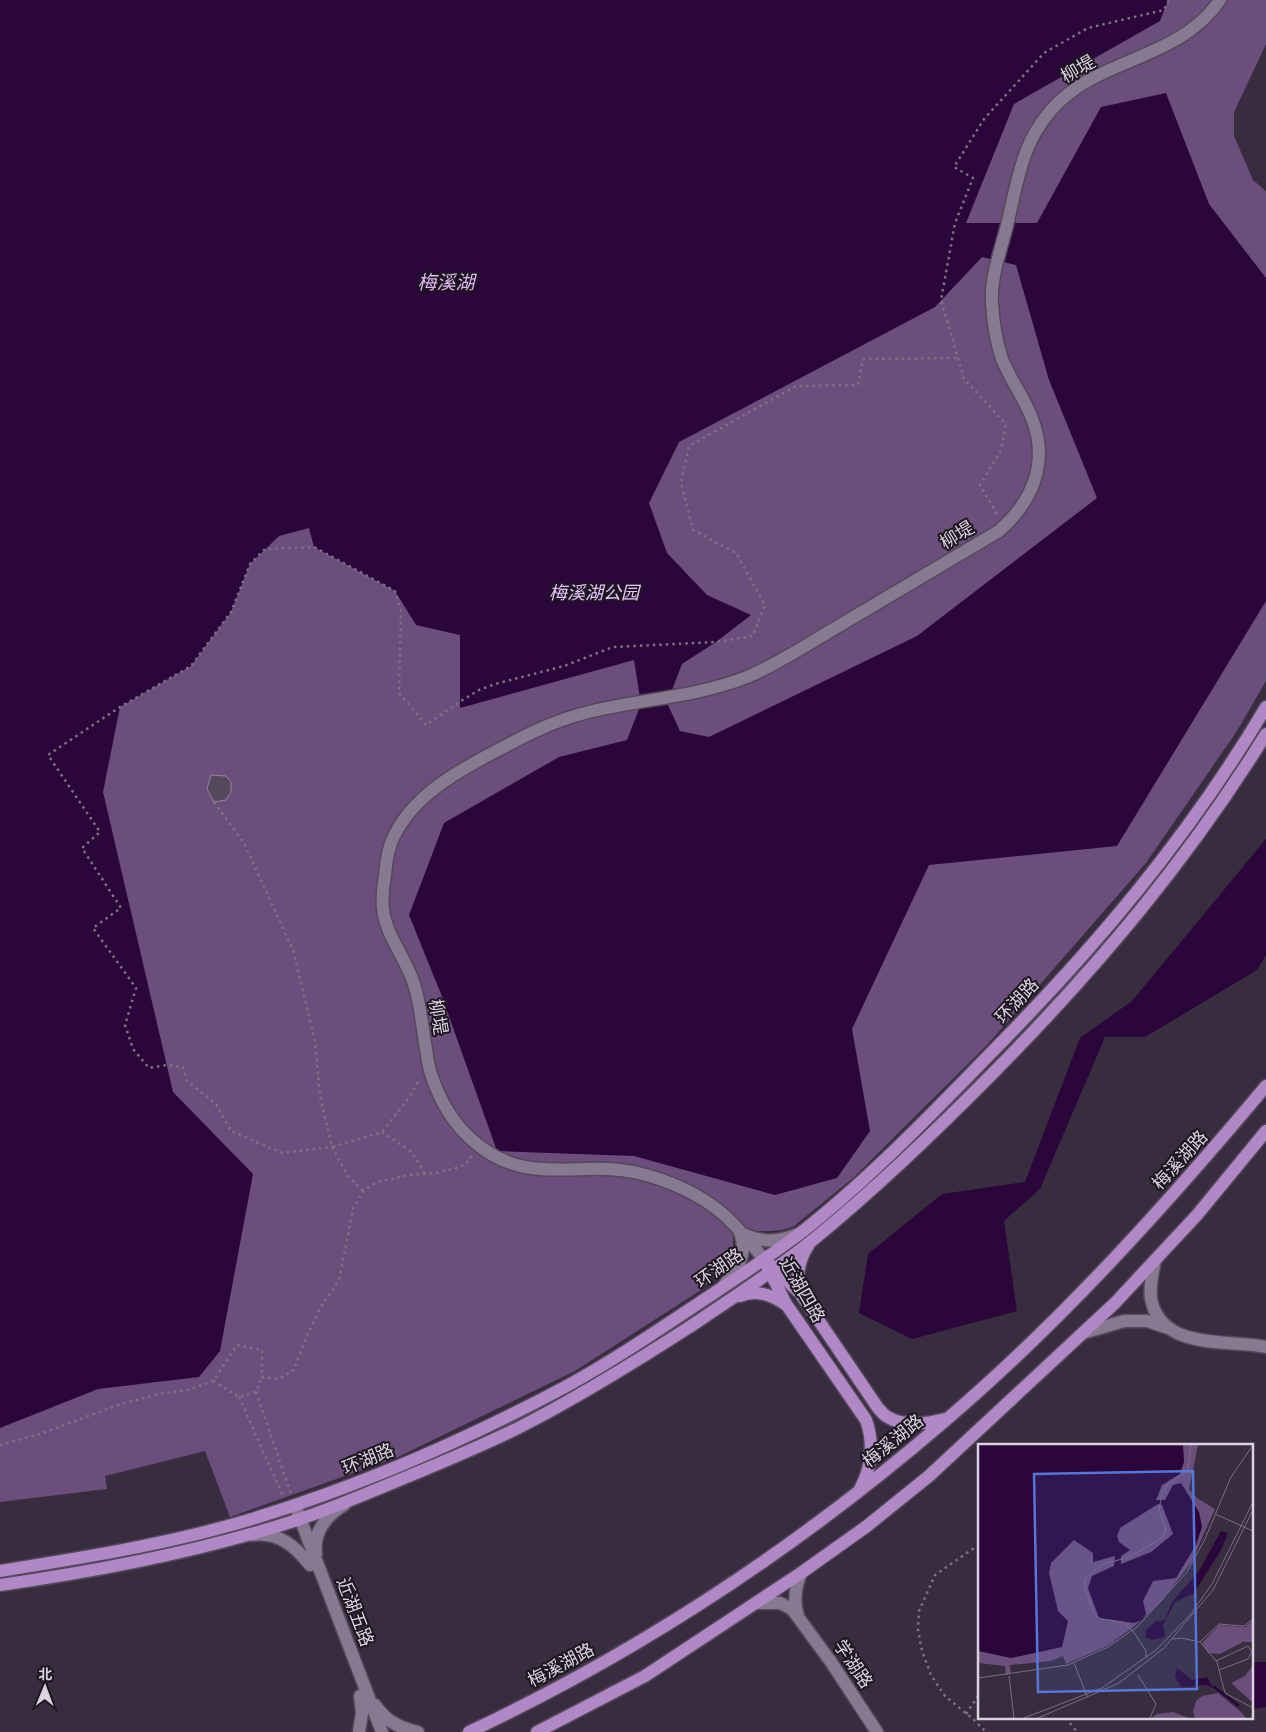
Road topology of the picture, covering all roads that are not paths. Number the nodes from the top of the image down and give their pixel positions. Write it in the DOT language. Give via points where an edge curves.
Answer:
graph roads {
  1 [pos="1220,0"];
  2 [pos="1266,707"];
  3 [pos="1266,734"];
  4 [pos="1266,1086"];
  5 [pos="1266,1131"];
  6 [pos="740,1233"];
  7 [pos="799,1234"];
  8 [pos="811,1242"];
  9 [pos="764,1259"];
  10 [pos="1155,1260"];
  11 [pos="772,1270"];
  12 [pos="721,1289"];
  13 [pos="800,1293"];
  14 [pos="729,1301"];
  15 [pos="786,1304"];
  16 [pos="1170,1328"];
  17 [pos="1083,1333"];
  18 [pos="1266,1347"];
  19 [pos="949,1418"];
  20 [pos="858,1492"];
  21 [pos="352,1500"];
  22 [pos="291,1506"];
  23 [pos="297,1520"];
  24 [pos="246,1536"];
  25 [pos="313,1564"];
  26 [pos="0,1571"];
  27 [pos="801,1573"];
  28 [pos="0,1585"];
  29 [pos="756,1603"];
  30 [pos="798,1616"];
  31 [pos="364,1696"];
  32 [pos="359,1732"];
  33 [pos="374,1732"];
  34 [pos="382,1732"];
  35 [pos="418,1732"];
  36 [pos="468,1732"];
  37 [pos="538,1732"];
  38 [pos="877,1732"];
  1 -- 6 [label="street, 柳堤" via="1184,36 1090,80 1066,95 1047,114 1026,152 997,266 992,300 1002,358 1031,416 1038,448 1035,481 1014,518 773,665 720,686 591,711 538,728 458,771 412,808 393,838 384,876 383,908 387,925 413,980 432,1076 456,1123 489,1154 510,1164 541,1170 636,1172 656,1178 699,1197 723,1214"];
  2 -- 7 [label="main road, 环湖路" via="1205,802 1158,867 1099,938 1031,1014 931,1115"];
  3 -- 8 [label="main road, 环湖路" via="1213,817 1171,873 1074,989 916,1150"];
  4 -- 19 [label="main road, 梅溪湖路" via="1081,1293"];
  5 -- 10 [label="main road"];
  6 -- 7 [label="street" via="762,1241"];
  6 -- 9 [label="street, 柳堤"];
  6 -- 12 [label="street" via="744,1240 742,1258"];
  7 -- 9 [label="main road, 环湖路"];
  8 -- 11 [label="main road, 环湖路"];
  8 -- 13 [label="main road" via="800,1260"];
  9 -- 11 [label="main road, 近湖四路"];
  9 -- 12 [label="main road, 环湖路"];
  10 -- 16 [label="street" via="1152,1302 1158,1316"];
  10 -- 17 [label="main road"];
  11 -- 13 [label="main road, 近湖四路"];
  11 -- 14 [label="main road, 环湖路"];
  11 -- 15 [label="main road, 近湖四路"];
  12 -- 22 [label="main road, 环湖路" via="566,1386 437,1449"];
  13 -- 19 [label="main road, 近湖四路" via="886,1416 909,1423"];
  14 -- 15 [label="main road" via="746,1294 764,1293"];
  14 -- 21 [label="main road, 环湖路" via="624,1369 535,1419"];
  15 -- 20 [label="main road, 近湖四路" via="866,1420 870,1432 870,1455 868,1470"];
  16 -- 17 [label="street" via="1124,1321"];
  16 -- 18 [label="street" via="1188,1338"];
  17 -- 27 [label="main road" via="929,1476"];
  19 -- 20 [label="main road, 梅溪湖路"];
  20 -- 36 [label="main road, 梅溪湖路" via="743,1577 687,1612 603,1663"];
  21 -- 23 [label="main road, 环湖路"];
  21 -- 25 [label="street" via="329,1515 322,1524 317,1534"];
  22 -- 23 [label="street, 近湖五路"];
  22 -- 26 [label="main road, 环湖路" via="175,1539"];
  23 -- 24 [label="main road, 环湖路"];
  23 -- 25 [label="street, 近湖五路"];
  24 -- 25 [label="street" via="276,1536 290,1543"];
  24 -- 28 [label="main road, 环湖路" via="103,1569"];
  25 -- 31 [label="street, 近湖五路"];
  27 -- 29 [label="main road"];
  27 -- 30 [label="street" via="795,1593"];
  29 -- 30 [label="street" via="780,1603"];
  29 -- 37 [label="main road" via="645,1676"];
  30 -- 38 [label="street, 学湖路"];
  31 -- 32 [label="street"];
  31 -- 33 [label="street, 近湖五路"];
  31 -- 34 [label="street, 近湖五路"];
  31 -- 35 [label="street" via="388,1720"];
}
